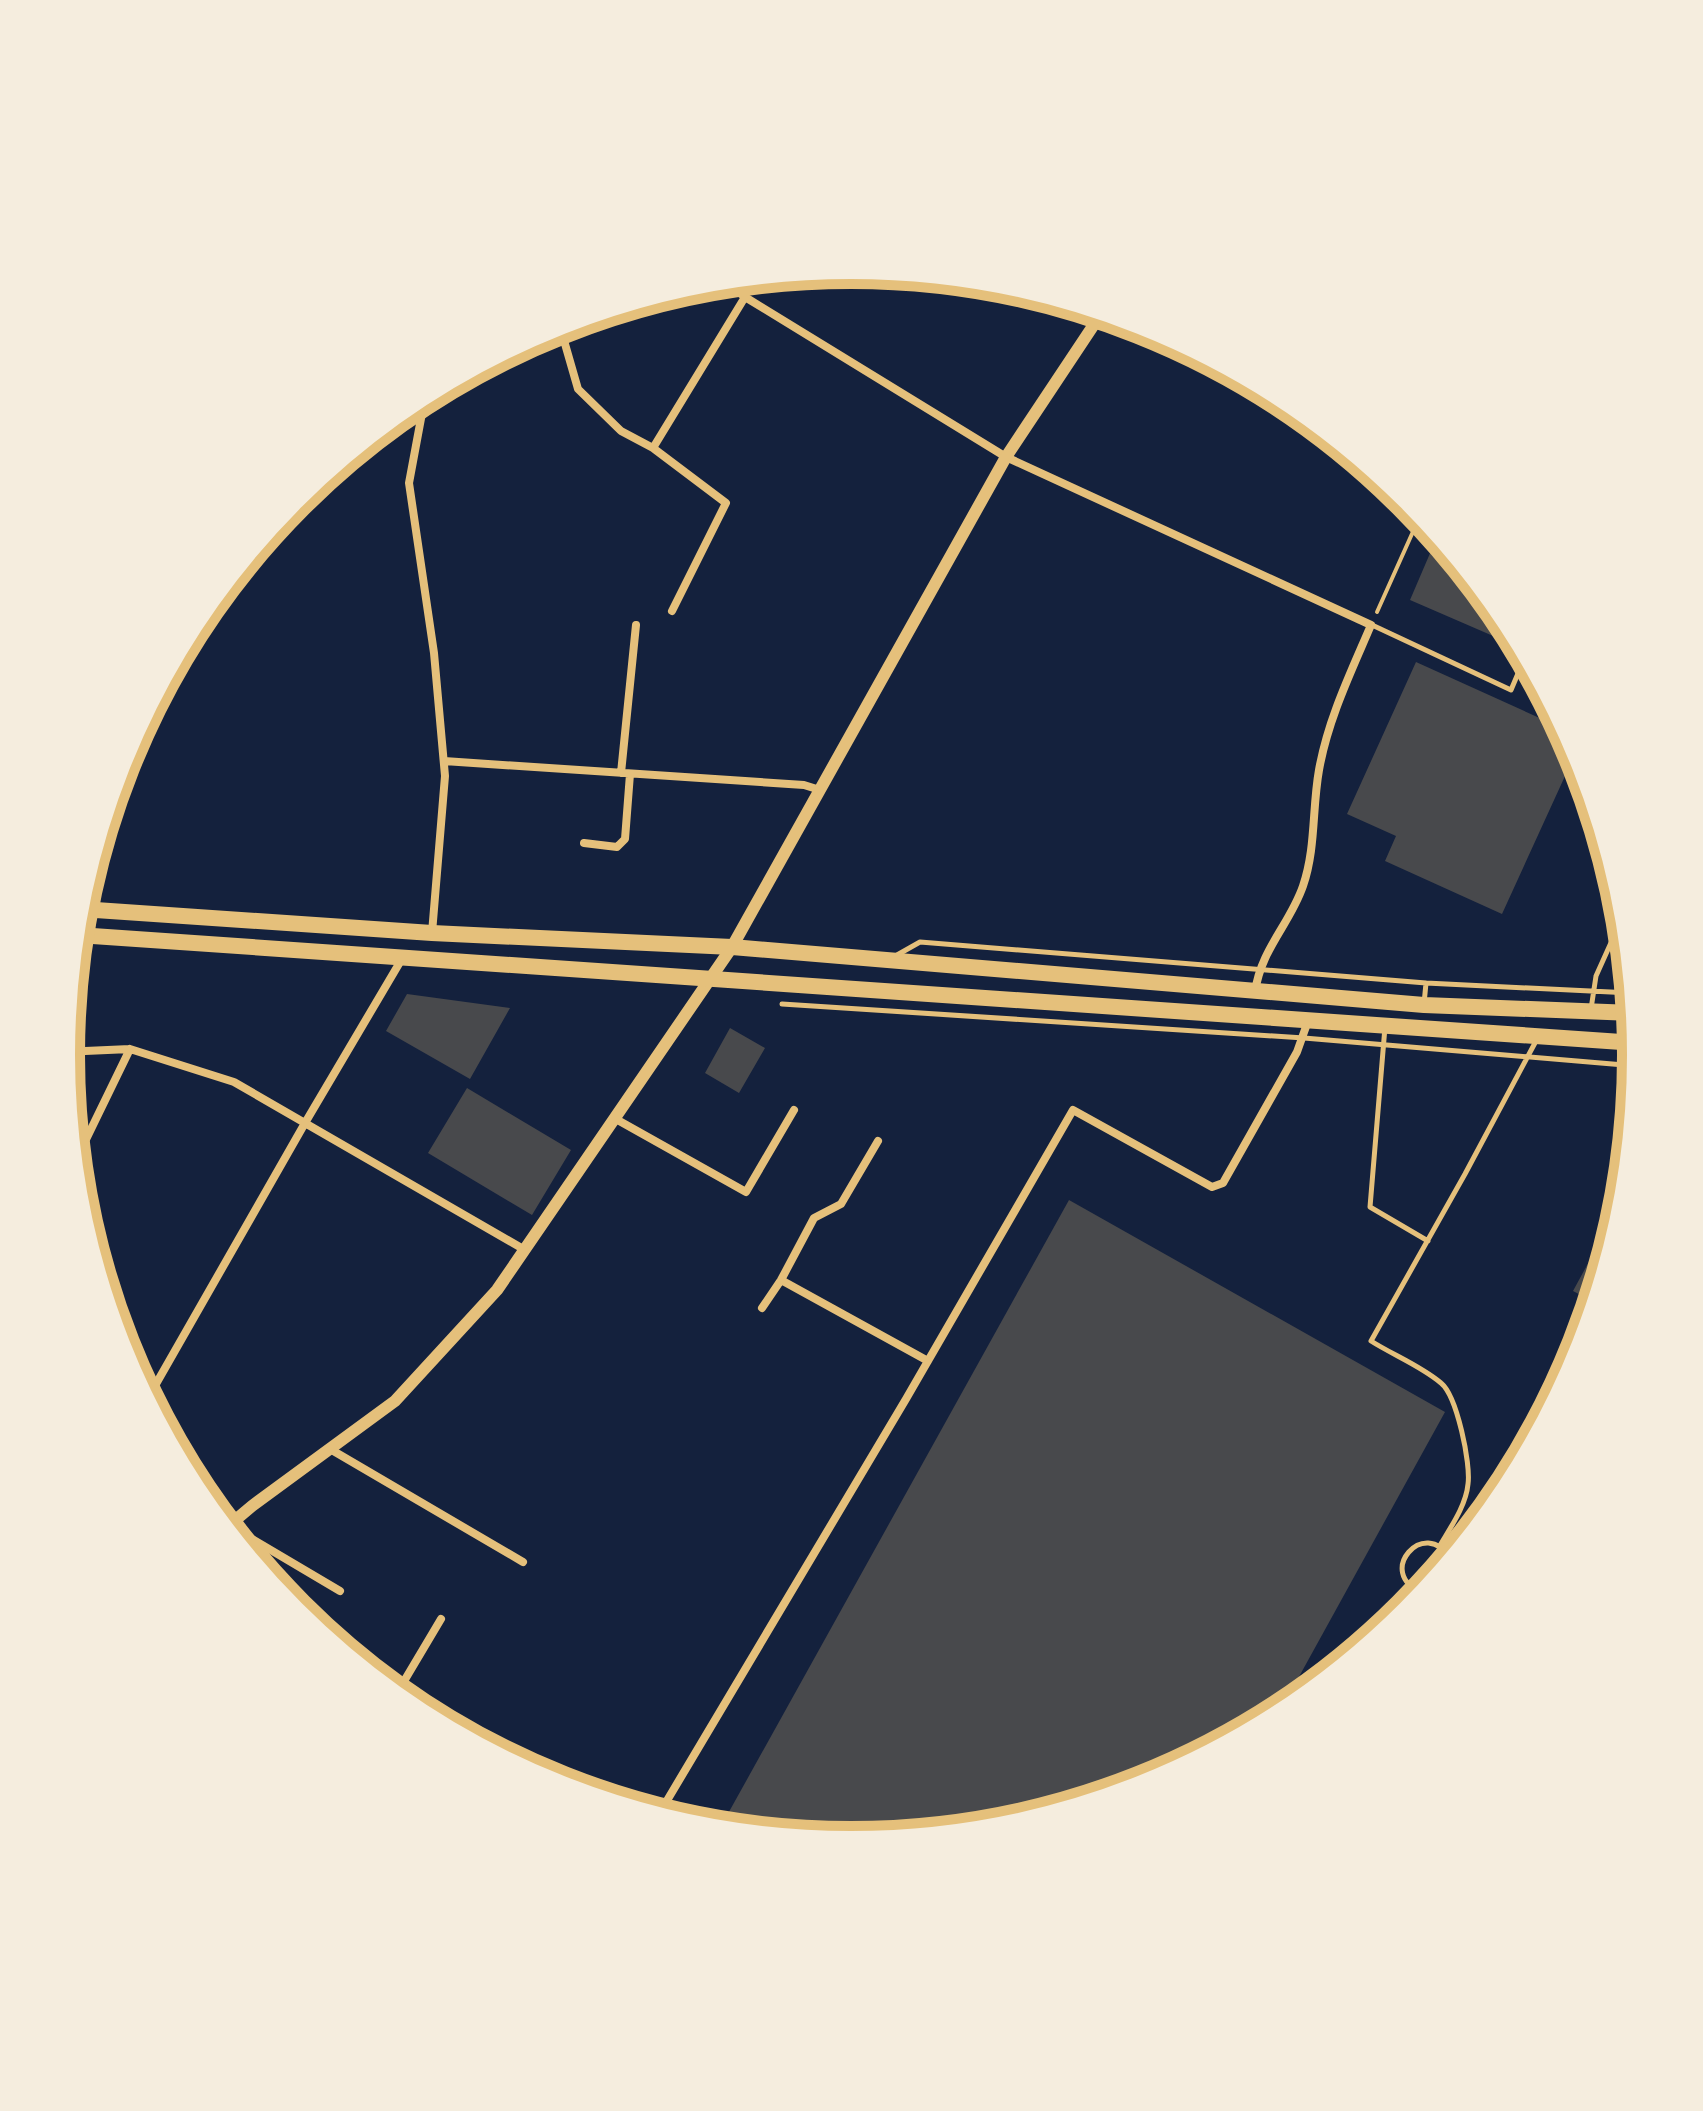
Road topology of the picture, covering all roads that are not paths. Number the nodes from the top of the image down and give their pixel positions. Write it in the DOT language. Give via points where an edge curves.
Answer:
graph roads {
  1 [pos="740,293"];
  2 [pos="745,297"];
  3 [pos="1095,324"];
  4 [pos="564,340"];
  5 [pos="422,415"];
  6 [pos="653,448"];
  7 [pos="1006,457"];
  8 [pos="672,611"];
  9 [pos="636,625"];
  10 [pos="1371,625"];
  11 [pos="1520,670"];
  12 [pos="444,761"];
  13 [pos="626,774"];
  14 [pos="820,790"];
  15 [pos="584,843"];
  16 [pos="94,910"];
  17 [pos="432,933"];
  18 [pos="90,936"];
  19 [pos="1613,938"];
  20 [pos="732,947"];
  21 [pos="403,957"];
  22 [pos="890,960"];
  23 [pos="1182,965"];
  24 [pos="1258,969"];
  25 [pos="709,979"];
  26 [pos="1426,983"];
  27 [pos="1178,985"];
  28 [pos="1594,991"];
  29 [pos="1255,992"];
  30 [pos="1620,992"];
  31 [pos="907,993"];
  32 [pos="782,1004"];
  33 [pos="1424,1005"];
  34 [pos="1176,1010"];
  35 [pos="1591,1010"];
  36 [pos="906,1011"];
  37 [pos="1621,1012"];
  38 [pos="1309,1020"];
  39 [pos="1385,1025"];
  40 [pos="1173,1029"];
  41 [pos="1537,1036"];
  42 [pos="1304,1038"];
  43 [pos="1622,1042"];
  44 [pos="1383,1044"];
  45 [pos="130,1049"];
  46 [pos="80,1053"];
  47 [pos="1529,1058"];
  48 [pos="1623,1065"];
  49 [pos="794,1110"];
  50 [pos="614,1118"];
  51 [pos="305,1123"];
  52 [pos="85,1141"];
  53 [pos="878,1141"];
  54 [pos="1428,1241"];
  55 [pos="525,1250"];
  56 [pos="781,1280"];
  57 [pos="762,1308"];
  58 [pos="928,1361"];
  59 [pos="155,1386"];
  60 [pos="330,1449"];
  61 [pos="236,1521"];
  62 [pos="250,1538"];
  63 [pos="1439,1547"];
  64 [pos="1443,1551"];
  65 [pos="523,1562"];
  66 [pos="1411,1586"];
  67 [pos="340,1591"];
  68 [pos="441,1619"];
  69 [pos="403,1683"];
  70 [pos="665,1804"];
  1 -- 2 [label="street"];
  2 -- 6 [label="street"];
  2 -- 7 [label="street"];
  3 -- 7 [label="street"];
  4 -- 6 [label="street" via="578,389 621,431"];
  5 -- 12 [label="street" via="409,483"];
  6 -- 8 [label="street" via="726,503"];
  7 -- 10 [label="street"];
  7 -- 14 [label="street"];
  9 -- 13 [label="street"];
  10 -- 11 [label="lane" via="1511,690"];
  10 -- 24 [label="street" via="1332,717 1302,889"];
  12 -- 13 [label="street"];
  12 -- 17 [label="street"];
  13 -- 14 [label="street"];
  13 -- 15 [label="street" via="625,839 617,847"];
  14 -- 20 [label="street"];
  16 -- 17 [label="main road"];
  17 -- 20 [label="main road"];
  18 -- 21 [label="main road"];
  19 -- 28 [label="lane"];
  20 -- 22 [label="main road"];
  20 -- 25 [label="street"];
  21 -- 25 [label="main road"];
  21 -- 51 [label="street"];
  22 -- 23 [label="lane" via="920,942"];
  22 -- 27 [label="main road"];
  23 -- 24 [label="lane"];
  23 -- 27 [label="lane"];
  24 -- 26 [label="lane"];
  24 -- 29 [label="street"];
  25 -- 31 [label="main road"];
  25 -- 50 [label="street"];
  26 -- 28 [label="lane"];
  26 -- 33 [label="lane"];
  27 -- 29 [label="main road"];
  28 -- 30 [label="lane"];
  28 -- 35 [label="lane"];
  29 -- 33 [label="main road"];
  31 -- 34 [label="main road"];
  31 -- 36 [label="main road"];
  32 -- 36 [label="lane"];
  33 -- 35 [label="main road"];
  34 -- 38 [label="main road"];
  34 -- 40 [label="lane"];
  35 -- 37 [label="main road"];
  36 -- 40 [label="lane"];
  38 -- 39 [label="main road"];
  38 -- 42 [label="street"];
  39 -- 41 [label="main road"];
  39 -- 44 [label="lane"];
  40 -- 42 [label="lane"];
  41 -- 43 [label="main road"];
  41 -- 47 [label="lane"];
  42 -- 44 [label="lane"];
  42 -- 58 [label="street" via="1223,1183 1212,1187 1073,1110"];
  44 -- 47 [label="lane"];
  44 -- 54 [label="lane" via="1370,1207"];
  45 -- 46 [label="street"];
  45 -- 51 [label="street" via="234,1082"];
  45 -- 52 [label="street"];
  47 -- 48 [label="lane"];
  47 -- 54 [label="lane"];
  49 -- 50 [label="street" via="746,1192"];
  50 -- 55 [label="street"];
  51 -- 55 [label="street"];
  51 -- 59 [label="street"];
  53 -- 56 [label="street" via="841,1204 814,1218"];
  54 -- 63 [label="lane" via="1371,1341 1443,1384 1453,1398 1469,1483"];
  55 -- 60 [label="street" via="497,1290 395,1401"];
  56 -- 57 [label="street"];
  56 -- 58 [label="street"];
  58 -- 70 [label="street"];
  60 -- 61 [label="street"];
  60 -- 65 [label="street"];
  62 -- 67 [label="street"];
  63 -- 64 [label="lane"];
  63 -- 66 [label="lane" via="1420,1544 1407,1553 1402,1568"];
  68 -- 69 [label="street"];
}
